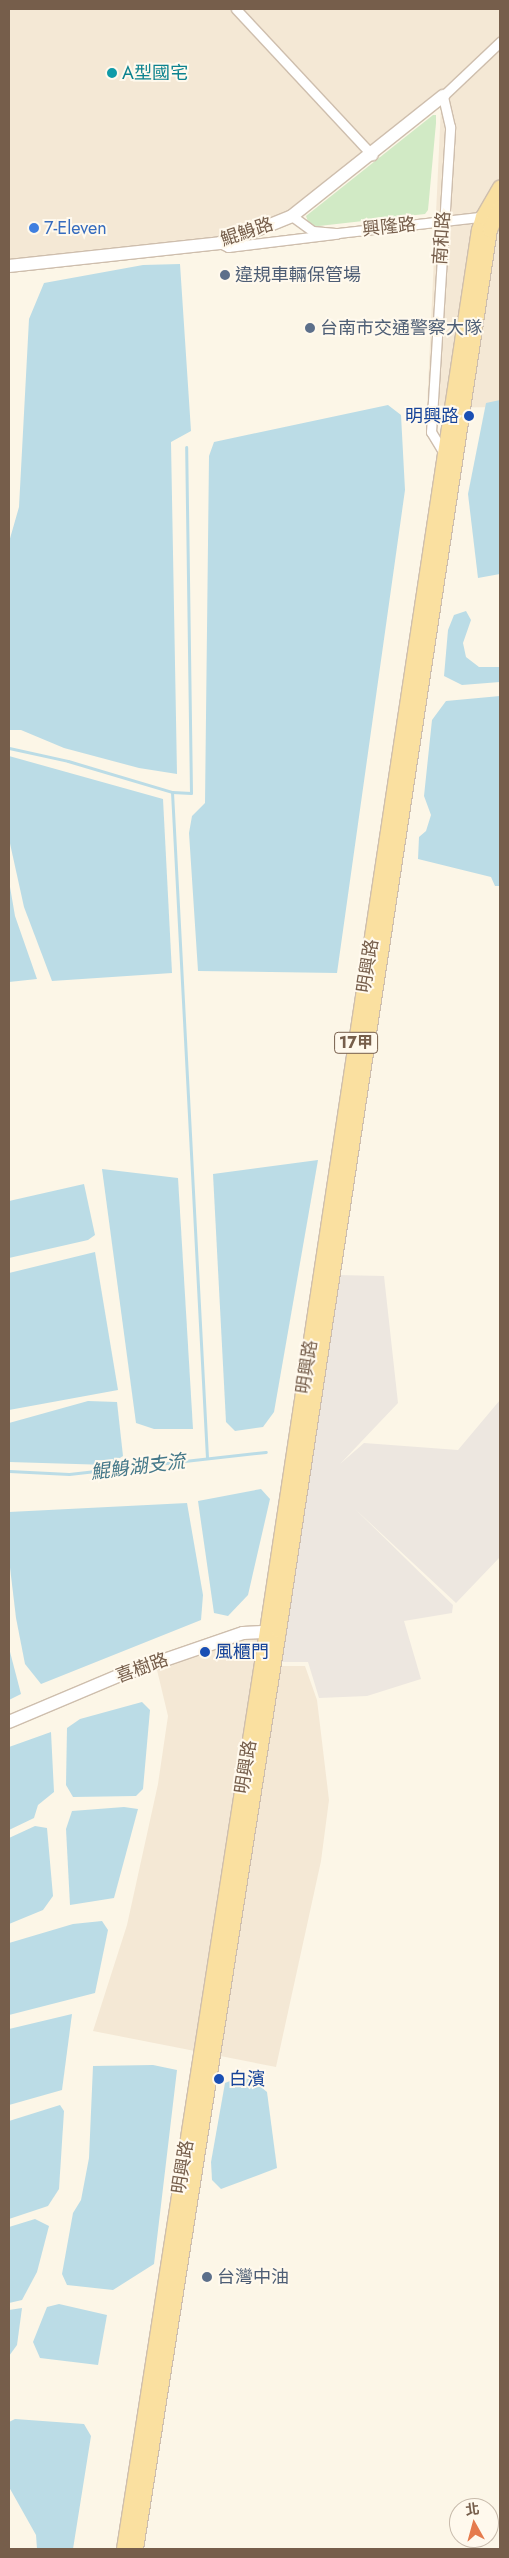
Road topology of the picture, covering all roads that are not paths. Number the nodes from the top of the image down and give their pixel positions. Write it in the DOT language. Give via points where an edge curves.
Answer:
graph roads {
  1 [pos="236,9"];
  2 [pos="500,42"];
  3 [pos="443,96"];
  4 [pos="372,155"];
  5 [pos="500,188"];
  6 [pos="494,214"];
  7 [pos="292,216"];
  8 [pos="443,221"];
  9 [pos="338,233"];
  10 [pos="220,242"];
  11 [pos="9,266"];
  12 [pos="445,456"];
  13 [pos="273,1631"];
  14 [pos="9,1722"];
  15 [pos="124,2549"];
  16 [pos="136,2549"];
  1 -- 4 [label="street"];
  2 -- 3 [label="street"];
  3 -- 4 [label="street, 鯤鯓路"];
  3 -- 8 [label="street, 南和路" via="450,127"];
  4 -- 7 [label="street, 鯤鯓路"];
  5 -- 6 [label="main road, 明興路 / 17甲"];
  6 -- 8 [label="street, 興隆路"];
  6 -- 12 [label="main road, 明興路 / 17甲"];
  6 -- 13 [label="main road, 明興路 / 17甲"];
  7 -- 9 [label="street, 興隆路" via="313,231"];
  7 -- 10 [label="street, 鯤鯓路"];
  8 -- 9 [label="street, 興隆路"];
  8 -- 12 [label="street, 南和路" via="431,432"];
  9 -- 10 [label="street, 興隆路" via="329,238 228,247"];
  10 -- 11 [label="street, 鯤鯓路"];
  12 -- 13 [label="main road, 明興路 / 17甲"];
  13 -- 14 [label="street, 喜樹路" via="243,1633 118,1676"];
  13 -- 15 [label="main road, 明興路 / 17甲"];
  13 -- 16 [label="main road, 明興路 / 17甲"];
}
